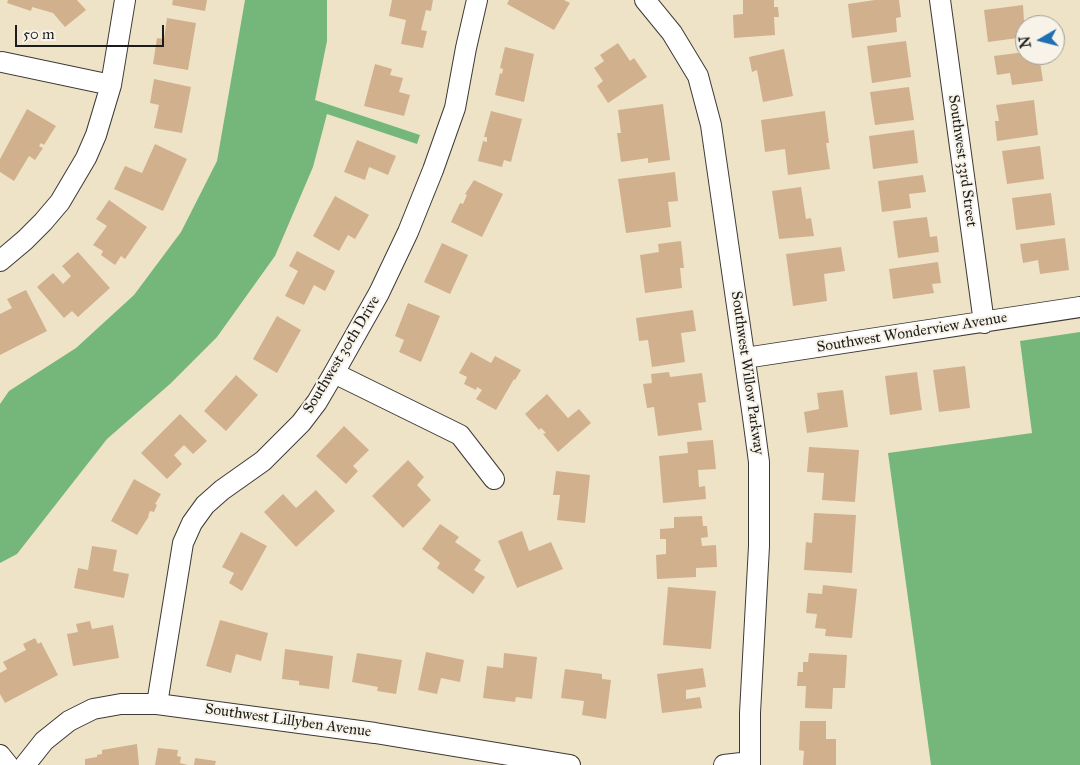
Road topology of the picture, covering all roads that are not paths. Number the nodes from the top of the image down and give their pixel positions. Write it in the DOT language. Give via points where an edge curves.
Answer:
graph roads {
  1 [pos="125,0"];
  2 [pos="477,0"];
  3 [pos="645,0"];
  4 [pos="940,0"];
  5 [pos="2,62"];
  6 [pos="111,85"];
  7 [pos="0,261"];
  8 [pos="1080,307"];
  9 [pos="984,323"];
  10 [pos="745,358"];
  11 [pos="334,373"];
  12 [pos="494,479"];
  13 [pos="157,704"];
  14 [pos="0,755"];
  15 [pos="750,763"];
  16 [pos="8,765"];
  17 [pos="25,765"];
  18 [pos="570,765"];
  19 [pos="724,765"];
  1 -- 6 [label="street"];
  2 -- 11 [label="street, Southwest 30th Drive" via="455,108 433,170 379,293"];
  3 -- 10 [label="street, Southwest Willow Parkway" via="672,33 698,76 711,125"];
  4 -- 9 [label="street, Southwest 33rd Street"];
  5 -- 6 [label="street"];
  6 -- 7 [label="street" via="96,135 74,181 43,222"];
  8 -- 9 [label="street, Southwest Wonderview Avenue"];
  9 -- 10 [label="street, Southwest Wonderview Avenue"];
  10 -- 15 [label="street, Southwest Willow Parkway" via="759,472 760,546"];
  11 -- 12 [label="street" via="460,435"];
  11 -- 13 [label="street, Southwest 30th Drive" via="316,402 283,442 205,505 192,523 182,543"];
  13 -- 17 [label="street, Southwest Lillyben Avenue" via="120,704 93,709 69,721 44,740"];
  13 -- 18 [label="street, Southwest Lillyben Avenue" via="375,733"];
  14 -- 16 [label="street"];
  15 -- 19 [label="street"];
}
